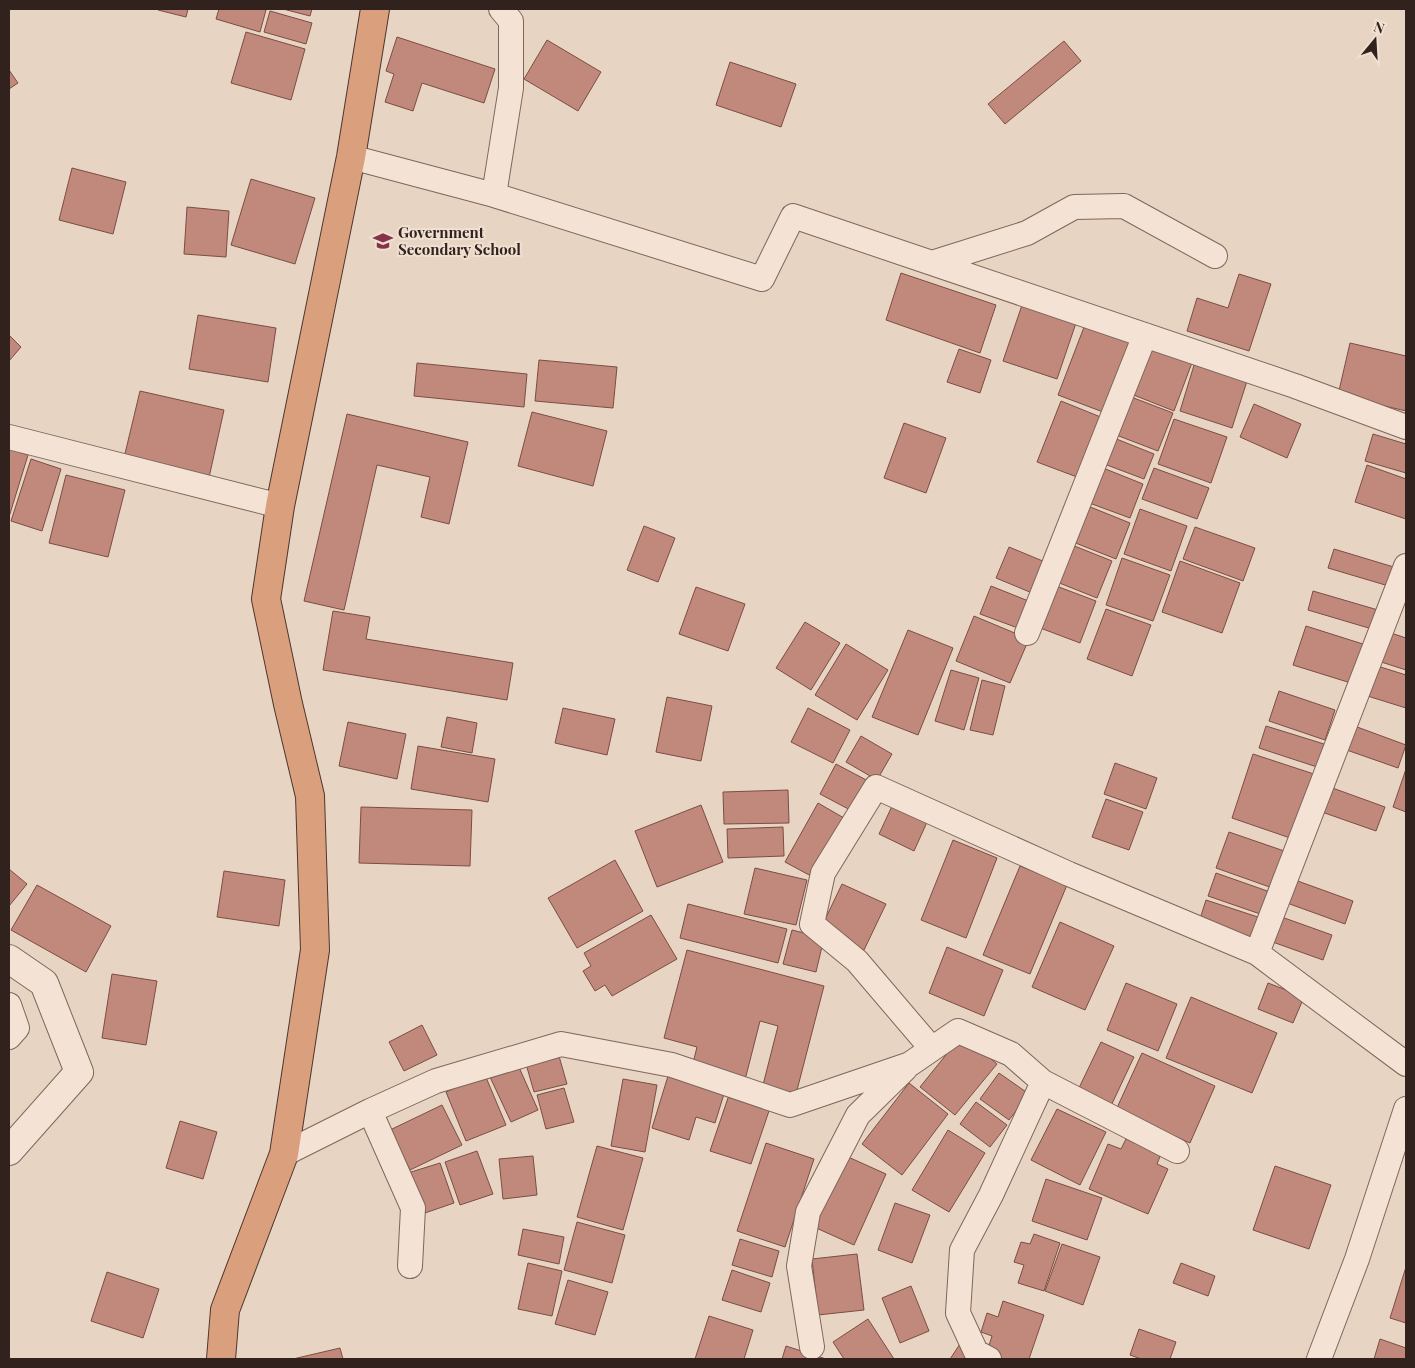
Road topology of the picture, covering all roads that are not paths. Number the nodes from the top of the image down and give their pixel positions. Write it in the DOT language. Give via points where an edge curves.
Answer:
graph roads {
  1 [pos="375,9"];
  2 [pos="511,13"];
  3 [pos="351,157"];
  4 [pos="494,195"];
  5 [pos="1215,256"];
  6 [pos="932,263"];
  7 [pos="1144,335"];
  8 [pos="1406,426"];
  9 [pos="9,437"];
  10 [pos="280,506"];
  11 [pos="1406,566"];
  12 [pos="1028,633"];
  13 [pos="1257,953"];
  14 [pos="9,959"];
  15 [pos="9,1004"];
  16 [pos="9,1036"];
  17 [pos="932,1050"];
  18 [pos="910,1064"];
  19 [pos="1406,1064"];
  20 [pos="1043,1082"];
  21 [pos="1406,1109"];
  22 [pos="370,1111"];
  23 [pos="1177,1151"];
  24 [pos="9,1152"];
  25 [pos="284,1154"];
  26 [pos="410,1266"];
  27 [pos="812,1347"];
  28 [pos="221,1359"];
  29 [pos="989,1359"];
  30 [pos="1319,1359"];
  1 -- 3 [label="highway"];
  2 -- 4 [label="street" via="511,88"];
  3 -- 4 [label="street"];
  3 -- 10 [label="highway"];
  4 -- 6 [label="street" via="762,279 793,216"];
  5 -- 6 [label="street" via="1124,206 1074,207 1027,233"];
  6 -- 7 [label="street"];
  7 -- 8 [label="street"];
  7 -- 12 [label="street"];
  9 -- 10 [label="street"];
  10 -- 25 [label="highway" via="266,600 310,796 315,950"];
  11 -- 13 [label="street"];
  13 -- 17 [label="street" via="1069,874 876,787 823,873 812,924 858,961"];
  13 -- 19 [label="street"];
  14 -- 24 [label="street" via="44,983 78,1072"];
  15 -- 16 [label="street" via="17,1028"];
  17 -- 18 [label="street"];
  17 -- 20 [label="street" via="958,1031 1011,1054"];
  18 -- 22 [label="street" via="790,1105 672,1064 561,1044 436,1081"];
  18 -- 27 [label="street" via="858,1115 808,1212 799,1266"];
  20 -- 23 [label="street"];
  20 -- 29 [label="street" via="962,1250 958,1313 976,1352"];
  21 -- 30 [label="street" via="1357,1259"];
  22 -- 25 [label="street"];
  22 -- 26 [label="street" via="413,1208"];
  25 -- 28 [label="highway" via="225,1310"];
}
